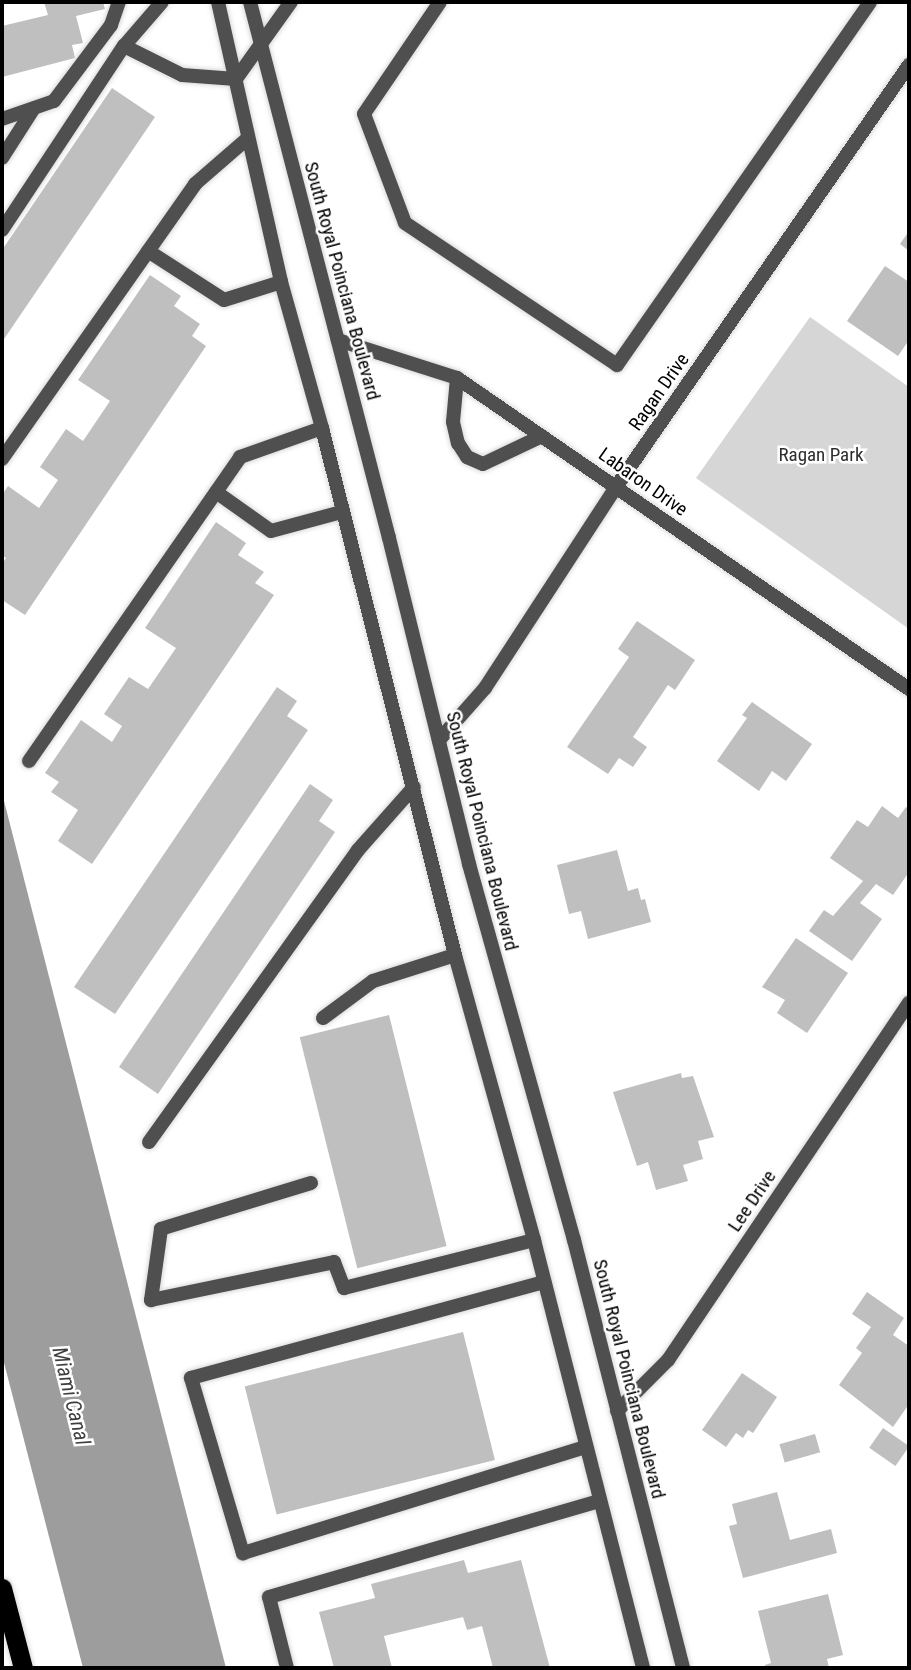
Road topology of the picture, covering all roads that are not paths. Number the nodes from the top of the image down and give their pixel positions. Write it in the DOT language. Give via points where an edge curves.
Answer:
graph roads {
  1 [pos="120,2"];
  2 [pos="162,2"];
  3 [pos="218,2"];
  4 [pos="250,2"];
  5 [pos="291,2"];
  6 [pos="440,2"];
  7 [pos="870,2"];
  8 [pos="260,45"];
  9 [pos="124,46"];
  10 [pos="909,65"];
  11 [pos="236,79"];
  12 [pos="34,108"];
  13 [pos="2,119"];
  14 [pos="247,139"];
  15 [pos="2,158"];
  16 [pos="2,230"];
  17 [pos="148,251"];
  18 [pos="281,282"];
  19 [pos="338,340"];
  20 [pos="457,378"];
  21 [pos="322,428"];
  22 [pos="542,436"];
  23 [pos="2,459"];
  24 [pos="616,487"];
  25 [pos="216,492"];
  26 [pos="342,512"];
  27 [pos="909,690"];
  28 [pos="439,740"];
  29 [pos="29,761"];
  30 [pos="414,788"];
  31 [pos="455,955"];
  32 [pos="909,1003"];
  33 [pos="323,1018"];
  34 [pos="149,1142"];
  35 [pos="311,1183"];
  36 [pos="534,1240"];
  37 [pos="544,1282"];
  38 [pos="617,1411"];
  39 [pos="586,1447"];
  40 [pos="600,1501"];
  41 [pos="2,1588"];
  42 [pos="23,1668"];
  43 [pos="287,1668"];
  44 [pos="643,1668"];
  45 [pos="683,1668"];
  1 -- 12 [label="street" via="111,25 54,101"];
  2 -- 9 [label="street"];
  3 -- 11 [label="street"];
  4 -- 8 [label="street, South Royal Poinciana Boulevard"];
  5 -- 8 [label="street"];
  6 -- 7 [label="street" via="364,114 405,223 617,365"];
  8 -- 11 [label="street"];
  8 -- 19 [label="street, South Royal Poinciana Boulevard"];
  9 -- 11 [label="street" via="182,75"];
  9 -- 16 [label="street"];
  10 -- 24 [label="street, Ragan Drive"];
  11 -- 14 [label="street"];
  12 -- 13 [label="street"];
  12 -- 15 [label="street"];
  14 -- 17 [label="street" via="195,184"];
  14 -- 18 [label="street"];
  17 -- 18 [label="street" via="224,300"];
  17 -- 23 [label="street"];
  18 -- 21 [label="street"];
  19 -- 20 [label="street, Labaron Drive"];
  19 -- 28 [label="street, South Royal Poinciana Boulevard"];
  20 -- 22 [label="street, Labaron Drive"];
  20 -- 22 [label="street" via="453,422 467,457 483,464"];
  21 -- 25 [label="street" via="240,457"];
  21 -- 26 [label="street"];
  22 -- 24 [label="street, Labaron Drive"];
  24 -- 27 [label="street, Labaron Drive"];
  24 -- 28 [label="street, Ragan Drive" via="485,688"];
  25 -- 26 [label="street" via="271,531"];
  25 -- 29 [label="street"];
  26 -- 30 [label="street"];
  28 -- 38 [label="street, South Royal Poinciana Boulevard"];
  30 -- 31 [label="street"];
  30 -- 34 [label="street" via="358,850"];
  31 -- 33 [label="street" via="373,981"];
  31 -- 36 [label="street"];
  32 -- 38 [label="street, Lee Drive" via="668,1360"];
  35 -- 36 [label="street" via="161,1229 151,1300 334,1262 344,1289"];
  36 -- 37 [label="street"];
  37 -- 39 [label="street"];
  37 -- 39 [label="street" via="191,1378 243,1553"];
  38 -- 45 [label="street, South Royal Poinciana Boulevard"];
  39 -- 40 [label="street"];
  40 -- 43 [label="street" via="269,1597"];
  40 -- 44 [label="street"];
  41 -- 42 [label="highway"];
}
